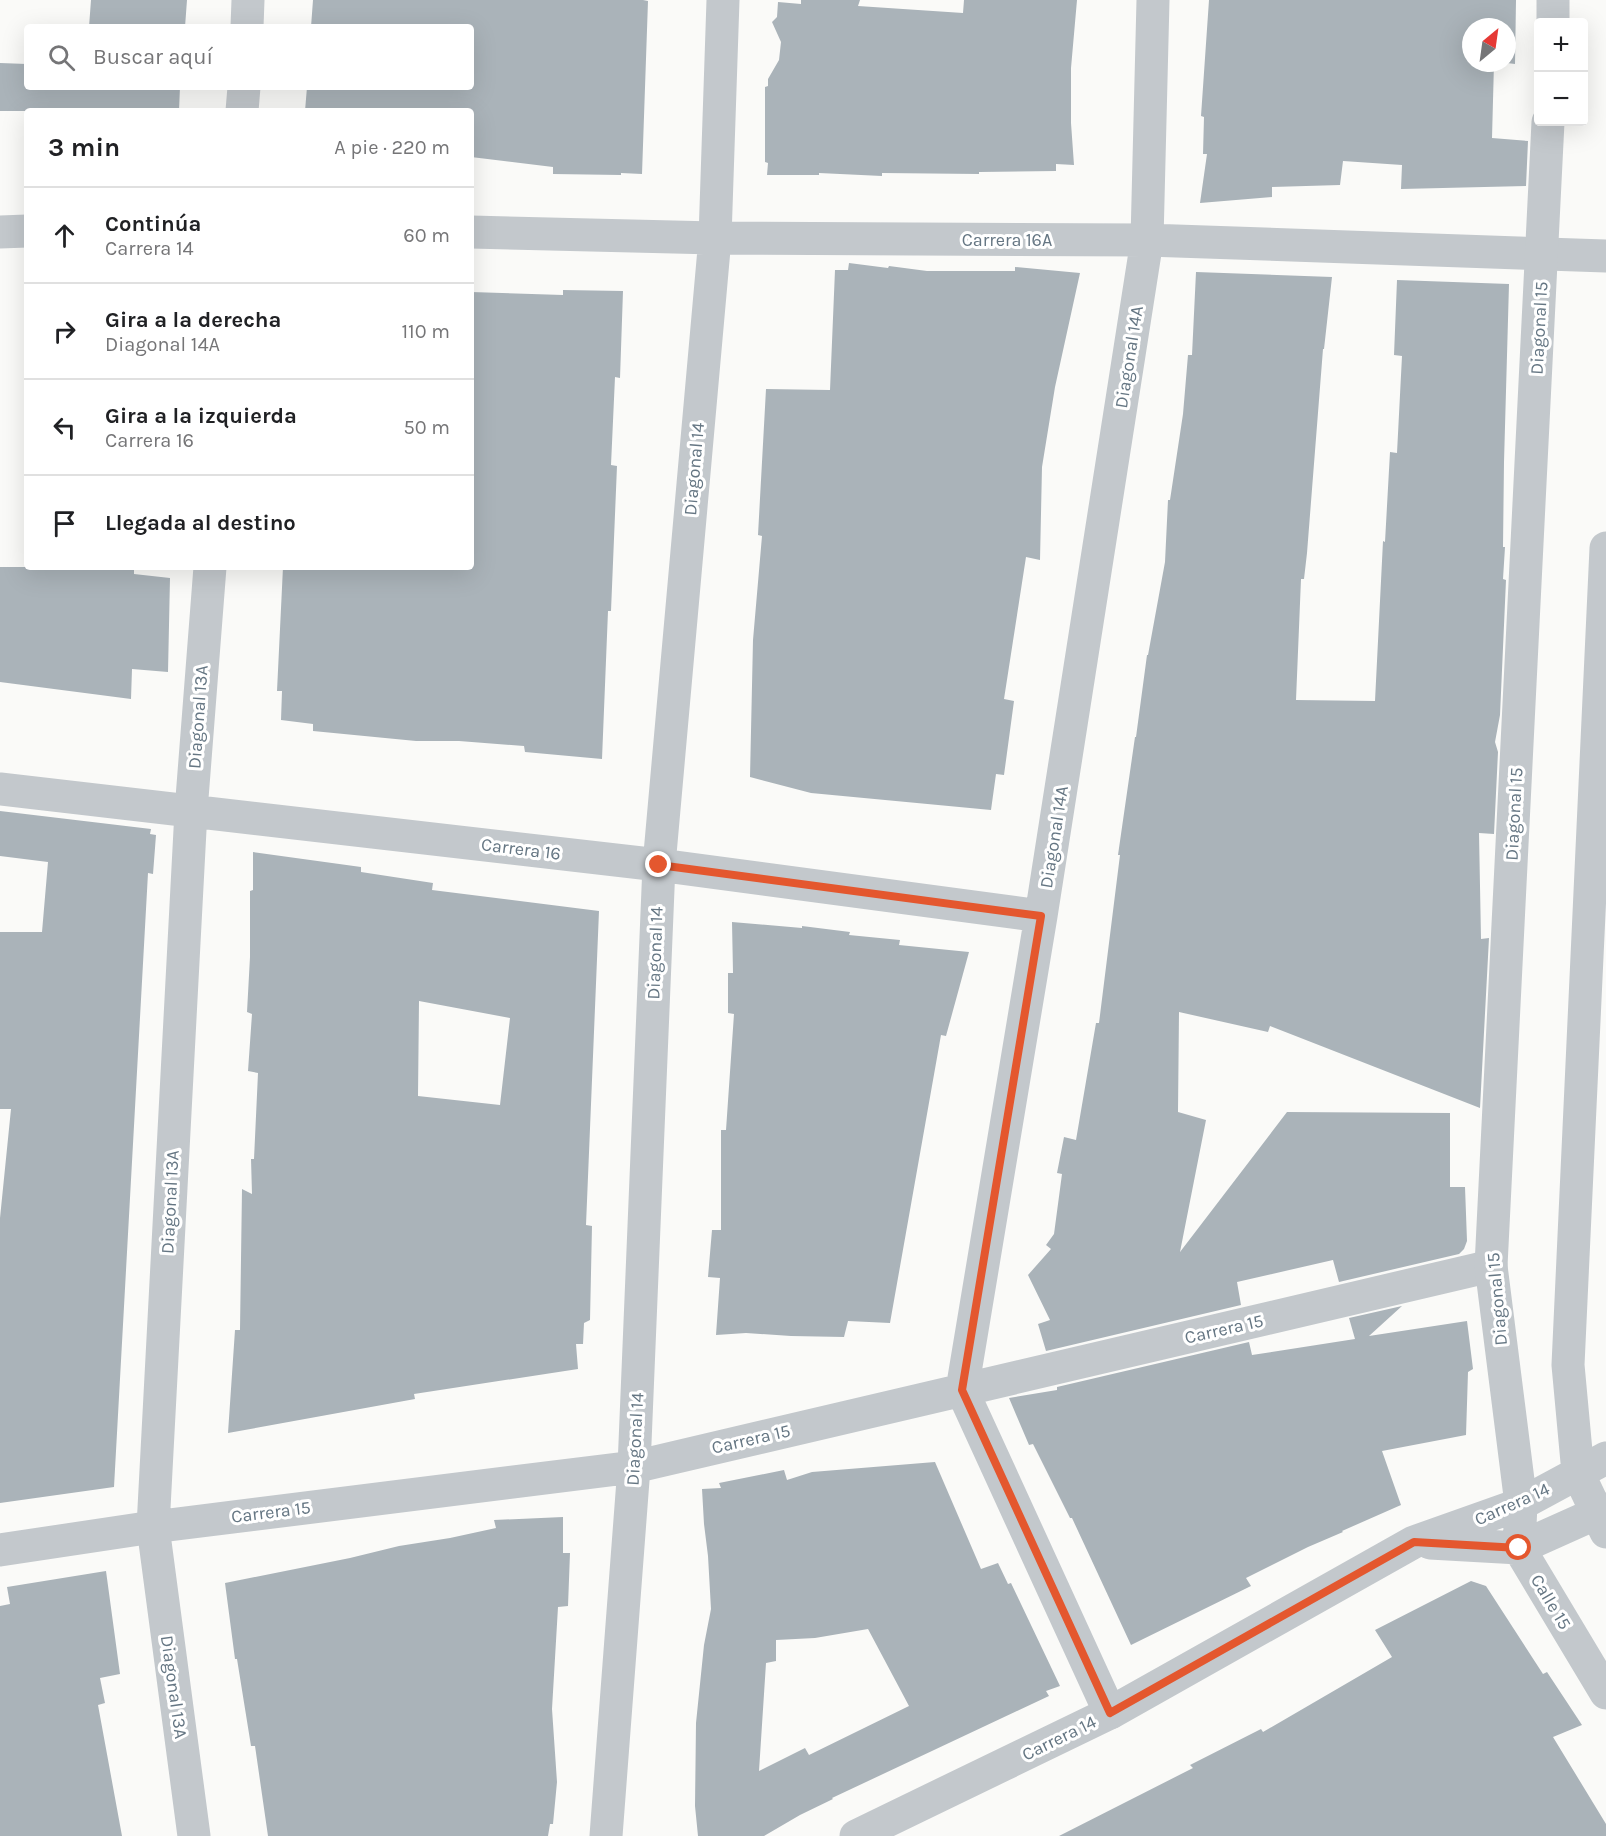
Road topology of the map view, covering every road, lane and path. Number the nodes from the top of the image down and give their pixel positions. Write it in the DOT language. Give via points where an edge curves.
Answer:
graph roads {
  1 [pos="248,0"];
  2 [pos="723,0"];
  3 [pos="1153,0"];
  4 [pos="1554,0"];
  5 [pos="1552,18"];
  6 [pos="247,24"];
  7 [pos="244,90"];
  8 [pos="242,108"];
  9 [pos="1548,126"];
  10 [pos="24,231"];
  11 [pos="0,232"];
  12 [pos="474,232"];
  13 [pos="715,238"];
  14 [pos="1148,240"];
  15 [pos="1543,254"];
  16 [pos="1606,256"];
  17 [pos="1606,548"];
  18 [pos="210,570"];
  19 [pos="1605,586"];
  20 [pos="0,789"];
  21 [pos="191,812"];
  22 [pos="659,865"];
  23 [pos="1041,916"];
  24 [pos="1491,1266"];
  25 [pos="962,1390"];
  26 [pos="1592,1465"];
  27 [pos="634,1467"];
  28 [pos="1521,1504"];
  29 [pos="1603,1518"];
  30 [pos="153,1527"];
  31 [pos="1414,1542"];
  32 [pos="1519,1548"];
  33 [pos="0,1550"];
  34 [pos="1606,1693"];
  35 [pos="1110,1713"];
  36 [pos="194,1836"];
  37 [pos="606,1836"];
  38 [pos="856,1836"];
  1 -- 6 [label="street"];
  2 -- 13 [label="street, Diagonal 14"];
  3 -- 14 [label="street, Diagonal 14A"];
  4 -- 5 [label="street"];
  7 -- 8 [label="street"];
  9 -- 15 [label="street, Diagonal 15"];
  10 -- 11 [label="street"];
  12 -- 13 [label="street, Carrera 16A"];
  13 -- 14 [label="street, Carrera 16A"];
  13 -- 22 [label="street, Diagonal 14"];
  14 -- 15 [label="street, Carrera 16A"];
  14 -- 23 [label="street, Diagonal 14A"];
  15 -- 16 [label="street, Carrera 16A"];
  15 -- 24 [label="street, Diagonal 15"];
  17 -- 19 [label="street"];
  18 -- 21 [label="street, Diagonal 13A"];
  19 -- 26 [label="street" via="1568,1365"];
  20 -- 21 [label="street, Carrera 16"];
  21 -- 22 [label="street, Carrera 16"];
  21 -- 30 [label="street, Diagonal 13A"];
  22 -- 23 [label="street, Carrera 16"];
  22 -- 27 [label="street, Diagonal 14"];
  23 -- 25 [label="street, Diagonal 14A"];
  24 -- 25 [label="street, Carrera 15"];
  24 -- 28 [label="street, Diagonal 15"];
  25 -- 27 [label="street, Carrera 15"];
  25 -- 35 [label="street"];
  26 -- 28 [label="street, Carrera 14"];
  26 -- 29 [label="street"];
  27 -- 30 [label="street, Carrera 15"];
  27 -- 37 [label="street, Diagonal 14"];
  28 -- 31 [label="street, Carrera 14"];
  28 -- 32 [label="street"];
  29 -- 32 [label="street, Carrera 14"];
  30 -- 33 [label="street, Carrera 15"];
  30 -- 36 [label="street, Diagonal 13A"];
  31 -- 32 [label="street, Carrera 14"];
  31 -- 35 [label="street, Carrera 14"];
  32 -- 34 [label="street, Calle 15"];
  35 -- 38 [label="street, Carrera 14"];
}
